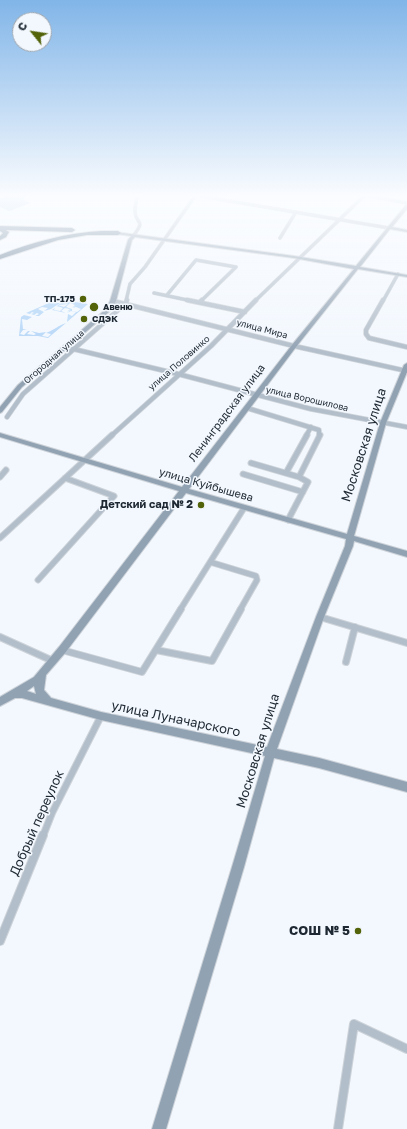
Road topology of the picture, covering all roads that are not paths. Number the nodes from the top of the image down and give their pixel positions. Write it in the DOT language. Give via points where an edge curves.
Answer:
graph roads {
  1 [pos="21,249"];
  2 [pos="128,249"];
  3 [pos="158,249"];
  4 [pos="234,249"];
  5 [pos="310,249"];
  6 [pos="373,249"];
  7 [pos="0,257"];
  8 [pos="300,258"];
  9 [pos="358,267"];
  10 [pos="398,274"];
  11 [pos="407,276"];
  12 [pos="154,293"];
  13 [pos="167,295"];
  14 [pos="113,301"];
  15 [pos="200,302"];
  16 [pos="126,303"];
  17 [pos="245,312"];
  18 [pos="229,329"];
  19 [pos="294,346"];
  20 [pos="65,347"];
  21 [pos="407,348"];
  22 [pos="75,349"];
  23 [pos="406,369"];
  24 [pos="178,374"];
  25 [pos="257,395"];
  26 [pos="247,408"];
  27 [pos="0,411"];
  28 [pos="8,417"];
  29 [pos="383,423"];
  30 [pos="311,427"];
  31 [pos="407,427"];
  32 [pos="0,434"];
  33 [pos="84,460"];
  34 [pos="251,463"];
  35 [pos="6,470"];
  36 [pos="286,473"];
  37 [pos="243,474"];
  38 [pos="0,477"];
  39 [pos="299,477"];
  40 [pos="65,478"];
  41 [pos="184,490"];
  42 [pos="303,492"];
  43 [pos="244,508"];
  44 [pos="288,520"];
  45 [pos="0,538"];
  46 [pos="351,538"];
  47 [pos="407,554"];
  48 [pos="210,562"];
  49 [pos="38,580"];
  50 [pos="320,617"];
  51 [pos="355,628"];
  52 [pos="0,638"];
  53 [pos="407,643"];
  54 [pos="62,650"];
  55 [pos="156,650"];
  56 [pos="53,661"];
  57 [pos="346,662"];
  58 [pos="43,674"];
  59 [pos="10,695"];
  60 [pos="0,702"];
  61 [pos="54,704"];
  62 [pos="101,716"];
  63 [pos="271,753"];
  64 [pos="407,787"];
  65 [pos="0,941"];
  66 [pos="407,1049"];
  67 [pos="159,1129"];
  68 [pos="338,1129"];
  1 -- 7 [label="highway"];
  2 -- 14 [label="street"];
  3 -- 16 [label="street" via="130,284"];
  4 -- 8 [label="street"];
  5 -- 8 [label="street, улица Половинко"];
  6 -- 9 [label="street, Ленинградская улица"];
  8 -- 9 [label="street"];
  8 -- 17 [label="street, улица Половинко"];
  9 -- 10 [label="street"];
  9 -- 19 [label="street, Ленинградская улица"];
  10 -- 11 [label="street"];
  10 -- 21 [label="street" via="366,334 369,338"];
  12 -- 13 [label="street"];
  13 -- 15 [label="street"];
  13 -- 15 [label="street" via="196,260 236,267"];
  14 -- 16 [label="street, улица Мира"];
  14 -- 20 [label="street" via="108,310"];
  15 -- 17 [label="street"];
  16 -- 18 [label="street, улица Мира"];
  16 -- 22 [label="street, Огородная улица"];
  17 -- 18 [label="street, улица Половинко"];
  18 -- 19 [label="street, улица Мира"];
  18 -- 24 [label="street, улица Половинко"];
  19 -- 23 [label="street, улица Мира"];
  19 -- 25 [label="street, Ленинградская улица"];
  20 -- 22 [label="street, улица Ворошилова"];
  20 -- 27 [label="street" via="20,386"];
  22 -- 24 [label="street, улица Ворошилова"];
  22 -- 28 [label="street, Огородная улица" via="23,394"];
  23 -- 29 [label="street, Московская улица"];
  24 -- 25 [label="street, улица Ворошилова"];
  24 -- 33 [label="street, улица Половинко"];
  25 -- 26 [label="street, Ленинградская улица"];
  25 -- 29 [label="street, улица Ворошилова"];
  26 -- 30 [label="street"];
  26 -- 41 [label="street, Ленинградская улица"];
  29 -- 31 [label="street, улица Ворошилова"];
  29 -- 46 [label="street, Московская улица"];
  30 -- 36 [label="street"];
  30 -- 39 [label="street" via="319,430 320,434"];
  32 -- 33 [label="street, улица Куйбышева"];
  33 -- 40 [label="street, улица Половинко"];
  33 -- 41 [label="street, улица Куйбышева"];
  34 -- 36 [label="street"];
  35 -- 38 [label="street"];
  36 -- 39 [label="street"];
  37 -- 42 [label="street"];
  39 -- 42 [label="street" via="308,482"];
  40 -- 45 [label="street, улица Половинко"];
  40 -- 49 [label="street" via="114,496"];
  41 -- 43 [label="street, улица Куйбышева"];
  41 -- 54 [label="street, Ленинградская улица"];
  42 -- 44 [label="street"];
  43 -- 44 [label="street, улица Куйбышева"];
  43 -- 48 [label="street"];
  44 -- 46 [label="street, улица Куйбышева"];
  46 -- 47 [label="street, улица Куйбышева"];
  46 -- 50 [label="street, Московская улица"];
  48 -- 55 [label="street"];
  48 -- 55 [label="street" via="256,576 257,580 212,661"];
  50 -- 51 [label="street"];
  50 -- 63 [label="street, Московская улица"];
  51 -- 53 [label="street"];
  51 -- 57 [label="street"];
  52 -- 56 [label="street"];
  54 -- 55 [label="street" via="142,672"];
  54 -- 56 [label="street, Ленинградская улица"];
  56 -- 58 [label="street, Ленинградская улица"];
  58 -- 59 [label="street, Ленинградская улица" via="28,686"];
  58 -- 61 [label="street" via="38,683 38,690 46,700"];
  59 -- 60 [label="street, Ленинградская улица"];
  59 -- 61 [label="street, улица Луначарского" via="22,694"];
  61 -- 62 [label="street, улица Луначарского"];
  62 -- 63 [label="street, улица Луначарского"];
  62 -- 65 [label="street, Добрый переулок" via="52,814"];
  63 -- 64 [label="street, улица Луначарского"];
  63 -- 67 [label="street, Московская улица"];
  66 -- 68 [label="street" via="354,1024"];
}
